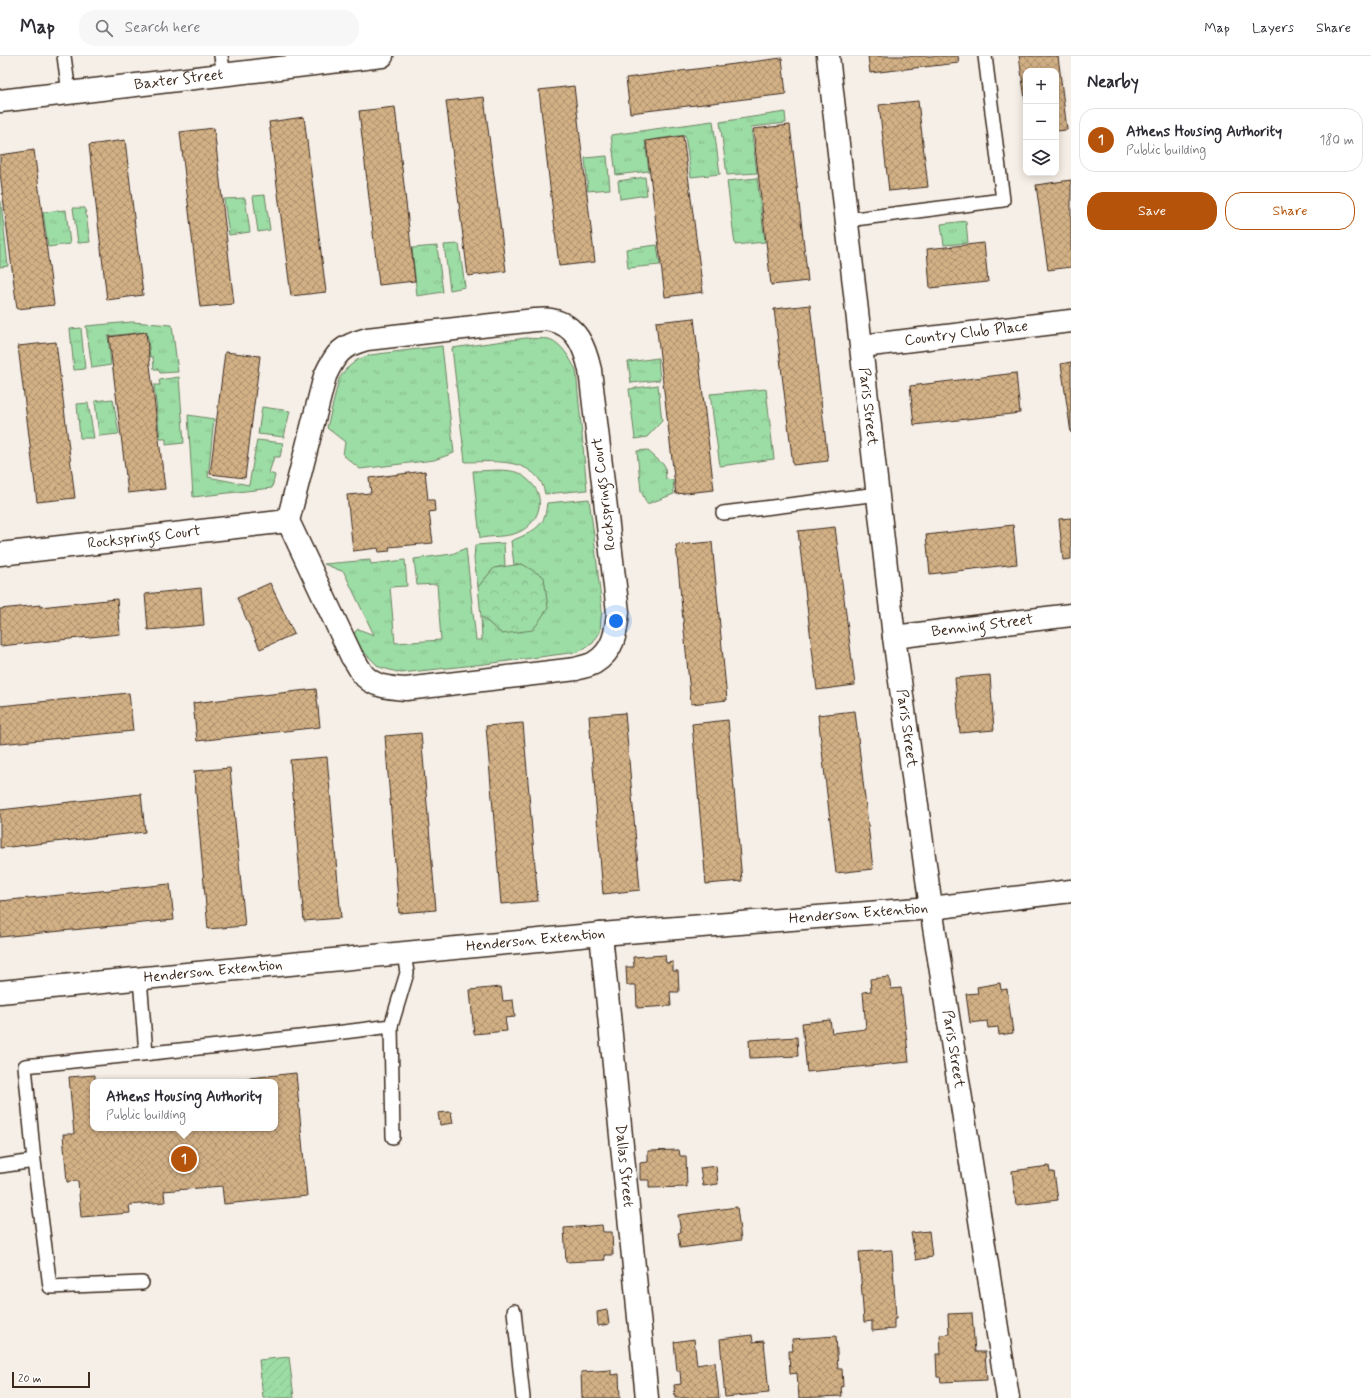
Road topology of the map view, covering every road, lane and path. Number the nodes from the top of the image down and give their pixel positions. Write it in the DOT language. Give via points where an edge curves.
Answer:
graph roads {
  1 [pos="64,56"];
  2 [pos="382,56"];
  3 [pos="828,56"];
  4 [pos="985,56"];
  5 [pos="353,58"];
  6 [pos="223,65"];
  7 [pos="69,93"];
  8 [pos="0,101"];
  9 [pos="847,220"];
  10 [pos="1071,321"];
  11 [pos="862,346"];
  12 [pos="878,494"];
  13 [pos="723,513"];
  14 [pos="288,521"];
  15 [pos="0,554"];
  16 [pos="1071,615"];
  17 [pos="894,637"];
  18 [pos="1071,891"];
  19 [pos="932,908"];
  20 [pos="601,934"];
  21 [pos="404,954"];
  22 [pos="140,979"];
  23 [pos="0,992"];
  24 [pos="391,1026"];
  25 [pos="146,1053"];
  26 [pos="393,1137"];
  27 [pos="34,1161"];
  28 [pos="0,1166"];
  29 [pos="142,1283"];
  30 [pos="514,1311"];
  31 [pos="523,1398"];
  32 [pos="647,1398"];
  33 [pos="1008,1398"];
  1 -- 7 [label="lane"];
  2 -- 5 [label="street, Baxter Street"];
  3 -- 9 [label="street, Paris Street"];
  4 -- 9 [label="lane" via="1003,200"];
  5 -- 6 [label="street, Baxter Street"];
  6 -- 7 [label="street, Baxter Street"];
  7 -- 8 [label="street, Baxter Street"];
  9 -- 11 [label="street, Paris Street"];
  10 -- 11 [label="street, Country Club Place"];
  11 -- 12 [label="street, Paris Street"];
  12 -- 13 [label="lane"];
  12 -- 17 [label="street, Paris Street"];
  14 -- 14 [label="street, Rocksprings Court" via="352,657 363,675 375,683 389,688 406,689 576,669 593,664 612,646 617,631 618,612 590,370 586,351 578,336 566,326 552,320 367,340 351,344 340,352 325,376"];
  14 -- 15 [label="street, Rocksprings Court"];
  16 -- 17 [label="street, Benning Street"];
  17 -- 19 [label="street, Paris Street"];
  18 -- 19 [label="street, Henderson Extention"];
  19 -- 20 [label="street, Henderson Extention"];
  19 -- 33 [label="street, Paris Street"];
  20 -- 21 [label="street, Henderson Extention"];
  20 -- 32 [label="street, Dallas Street"];
  21 -- 22 [label="street, Henderson Extention"];
  21 -- 24 [label="lane" via="407,973"];
  22 -- 23 [label="street, Henderson Extention"];
  22 -- 25 [label="lane"];
  24 -- 25 [label="lane"];
  24 -- 26 [label="lane"];
  25 -- 27 [label="lane" via="25,1066"];
  27 -- 28 [label="lane"];
  27 -- 29 [label="lane" via="50,1287"];
  30 -- 31 [label="lane"];
}
